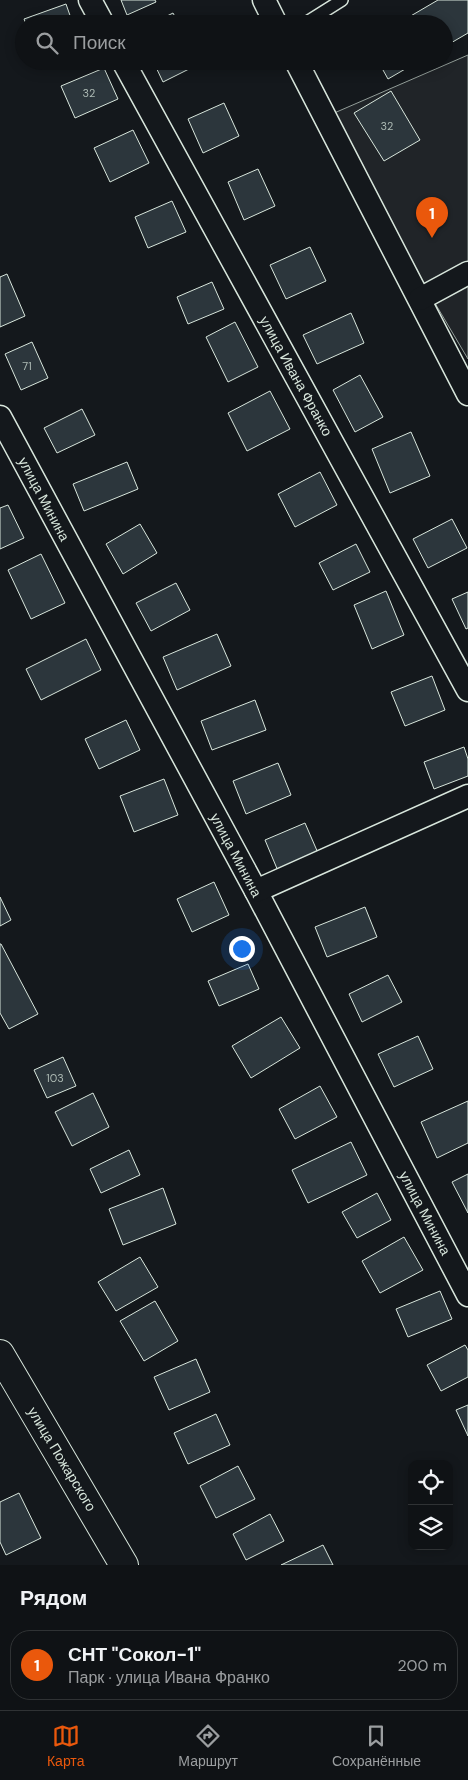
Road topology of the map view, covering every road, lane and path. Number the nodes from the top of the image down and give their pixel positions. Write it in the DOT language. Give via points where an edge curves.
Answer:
graph roads {
  1 [pos="90,0"];
  2 [pos="264,0"];
  3 [pos="342,0"];
  4 [pos="98,15"];
  5 [pos="272,15"];
  6 [pos="318,15"];
  7 [pos="128,70"];
  8 [pos="301,70"];
  9 [pos="468,273"];
  10 [pos="420,299"];
  11 [pos="468,394"];
  12 [pos="0,417"];
  13 [pos="468,690"];
  14 [pos="468,796"];
  15 [pos="256,891"];
  16 [pos="468,1296"];
  17 [pos="0,1354"];
  18 [pos="124,1565"];
  1 -- 4 [label="street"];
  2 -- 5 [label="street"];
  3 -- 6 [label="lane"];
  7 -- 13 [label="street, улица Ивана Франко"];
  8 -- 10 [label="street"];
  9 -- 10 [label="street"];
  10 -- 11 [label="street"];
  12 -- 15 [label="street, улица Минина"];
  14 -- 15 [label="street"];
  15 -- 16 [label="street, улица Минина"];
  17 -- 18 [label="street, улица Пожарского"];
}
